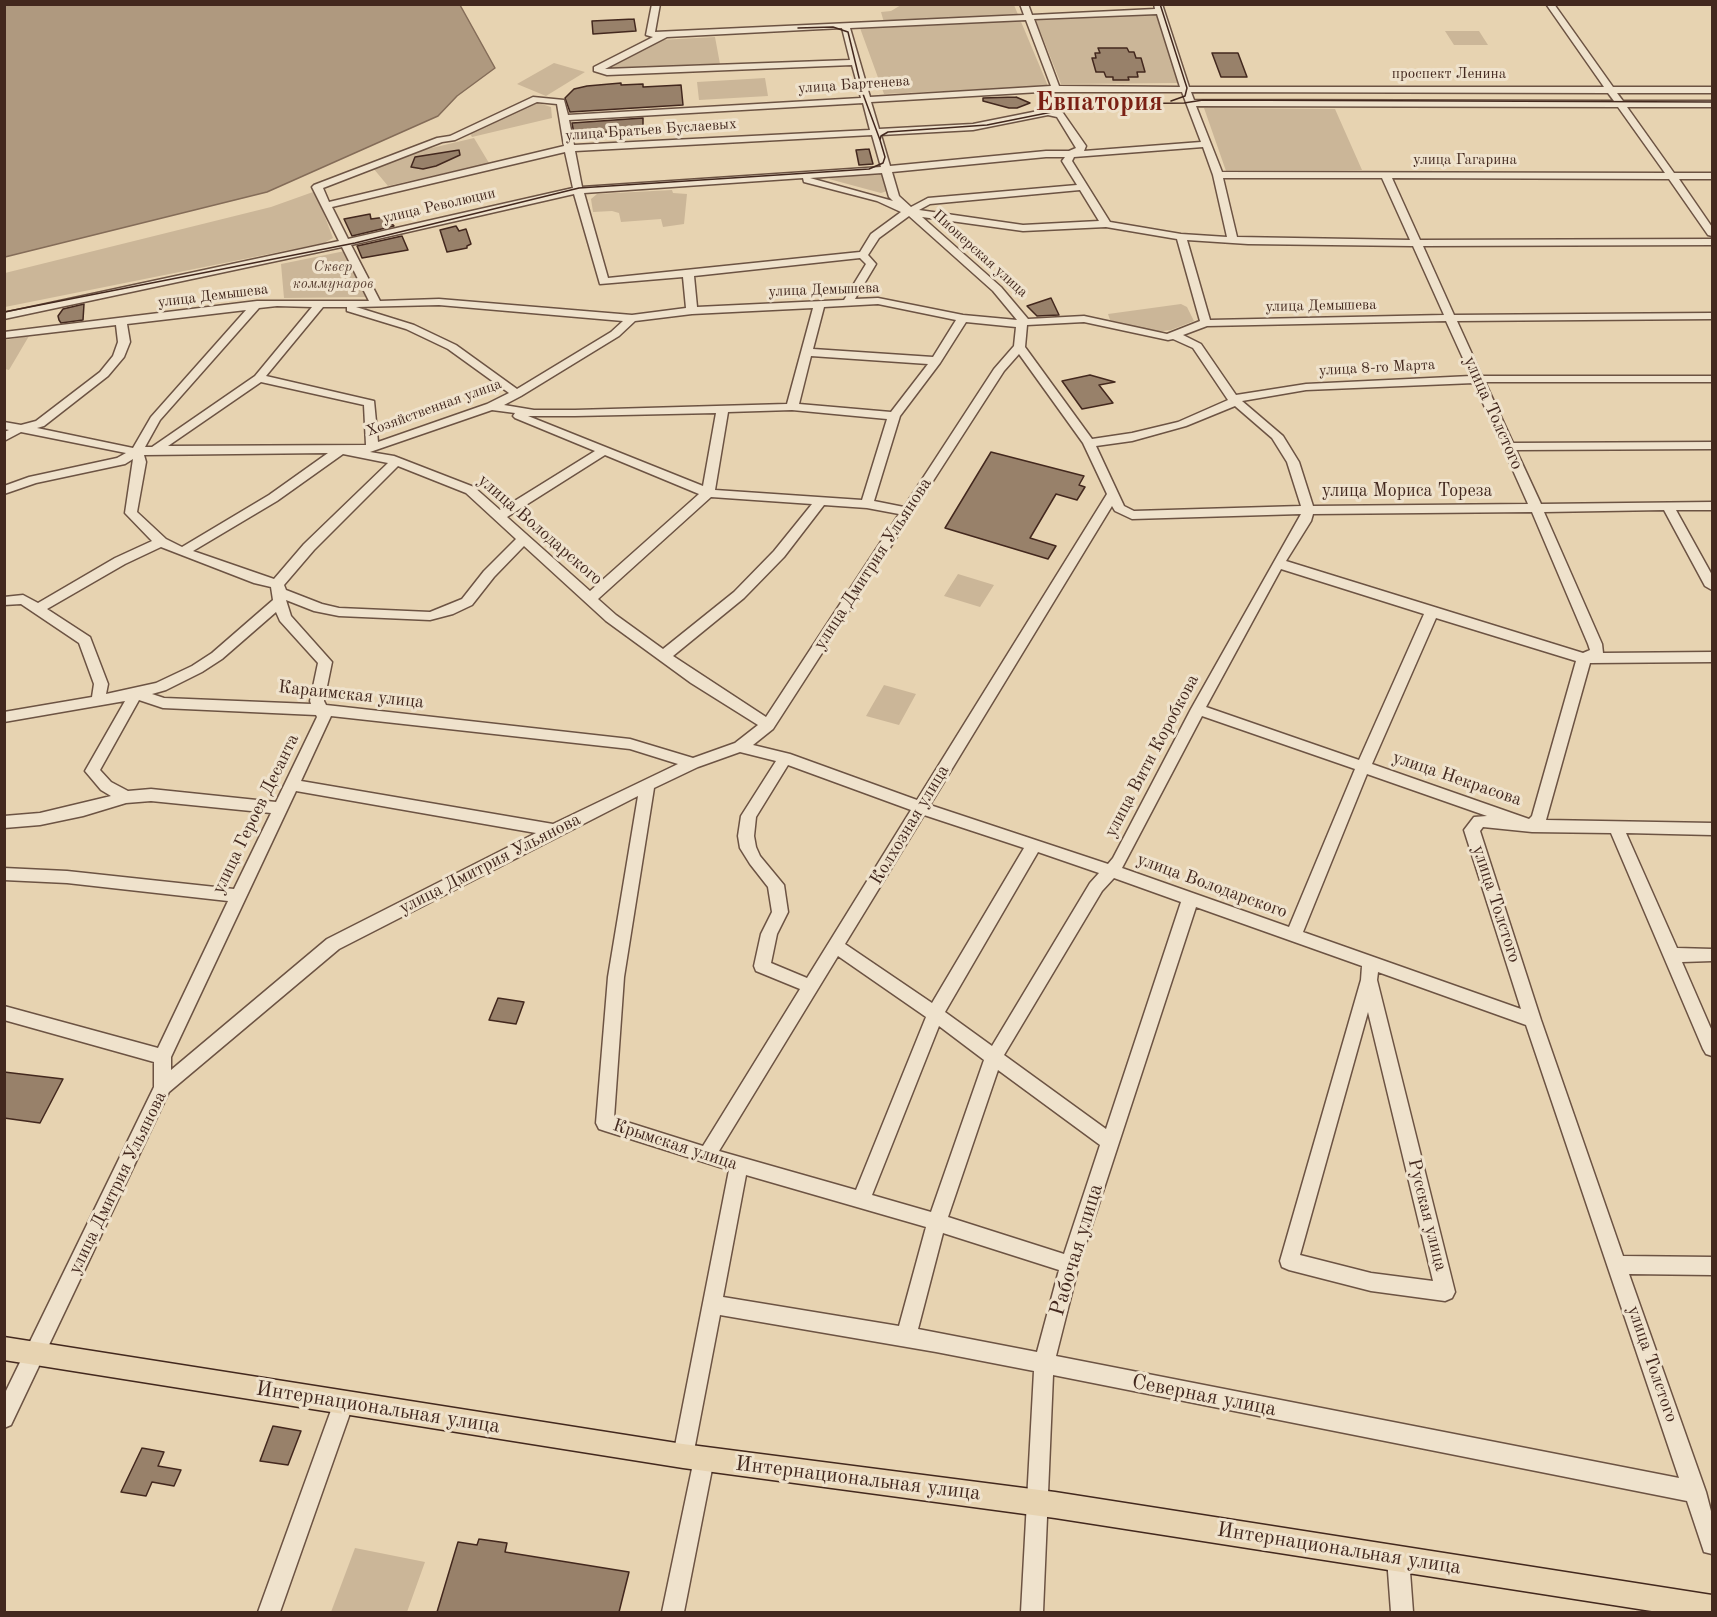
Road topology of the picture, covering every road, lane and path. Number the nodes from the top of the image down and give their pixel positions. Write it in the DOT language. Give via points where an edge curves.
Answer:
graph roads {
  1 [pos="656,4"];
  2 [pos="1024,4"];
  3 [pos="1550,4"];
  4 [pos="1159,8"];
  5 [pos="1029,16"];
  6 [pos="845,26"];
  7 [pos="665,35"];
  8 [pos="856,62"];
  9 [pos="1185,88"];
  10 [pos="1056,89"];
  11 [pos="1148,89"];
  12 [pos="1611,90"];
  13 [pos="1713,90"];
  14 [pos="867,100"];
  15 [pos="1191,101"];
  16 [pos="1621,104"];
  17 [pos="1713,104"];
  18 [pos="563,118"];
  19 [pos="876,133"];
  20 [pos="1206,144"];
  21 [pos="569,148"];
  22 [pos="1072,153"];
  23 [pos="886,169"];
  24 [pos="1385,174"];
  25 [pos="1218,175"];
  26 [pos="793,176"];
  27 [pos="1674,176"];
  28 [pos="1713,176"];
  29 [pos="1083,187"];
  30 [pos="578,190"];
  31 [pos="894,197"];
  32 [pos="880,199"];
  33 [pos="327,205"];
  34 [pos="908,212"];
  35 [pos="1106,224"];
  36 [pos="1713,232"];
  37 [pos="1181,237"];
  38 [pos="1233,240"];
  39 [pos="1713,242"];
  40 [pos="346,243"];
  41 [pos="1414,243"];
  42 [pos="863,255"];
  43 [pos="688,272"];
  44 [pos="848,301"];
  45 [pos="257,304"];
  46 [pos="323,304"];
  47 [pos="381,304"];
  48 [pos="819,305"];
  49 [pos="692,311"];
  50 [pos="4,316"];
  51 [pos="1713,316"];
  52 [pos="376,317"];
  53 [pos="632,318"];
  54 [pos="963,318"];
  55 [pos="1449,318"];
  56 [pos="1024,322"];
  57 [pos="121,323"];
  58 [pos="1206,323"];
  59 [pos="4,334"];
  60 [pos="1176,336"];
  61 [pos="1020,347"];
  62 [pos="805,352"];
  63 [pos="936,361"];
  64 [pos="1000,369"];
  65 [pos="1038,373"];
  66 [pos="260,378"];
  67 [pos="1476,379"];
  68 [pos="1713,379"];
  69 [pos="517,394"];
  70 [pos="1235,400"];
  71 [pos="491,406"];
  72 [pos="792,407"];
  73 [pos="722,411"];
  74 [pos="894,416"];
  75 [pos="4,424"];
  76 [pos="18,429"];
  77 [pos="4,438"];
  78 [pos="1089,443"];
  79 [pos="1713,445"];
  80 [pos="1507,447"];
  81 [pos="372,448"];
  82 [pos="155,450"];
  83 [pos="341,450"];
  84 [pos="604,451"];
  85 [pos="137,453"];
  86 [pos="396,462"];
  87 [pos="4,490"];
  88 [pos="708,493"];
  89 [pos="1113,494"];
  90 [pos="821,501"];
  91 [pos="867,504"];
  92 [pos="1713,506"];
  93 [pos="1668,507"];
  94 [pos="1537,509"];
  95 [pos="1308,510"];
  96 [pos="907,511"];
  97 [pos="498,517"];
  98 [pos="522,540"];
  99 [pos="161,542"];
  100 [pos="182,552"];
  101 [pos="1278,563"];
  102 [pos="1713,586"];
  103 [pos="279,593"];
  104 [pos="589,599"];
  105 [pos="4,601"];
  106 [pos="37,609"];
  107 [pos="1432,612"];
  108 [pos="664,656"];
  109 [pos="1713,657"];
  110 [pos="1584,658"];
  111 [pos="136,694"];
  112 [pos="98,701"];
  113 [pos="1198,709"];
  114 [pos="322,710"];
  115 [pos="4,717"];
  116 [pos="768,725"];
  117 [pos="740,747"];
  118 [pos="785,758"];
  119 [pos="693,763"];
  120 [pos="1363,766"];
  121 [pos="291,785"];
  122 [pos="647,786"];
  123 [pos="126,797"];
  124 [pos="279,808"];
  125 [pos="921,808"];
  126 [pos="4,822"];
  127 [pos="1532,825"];
  128 [pos="1617,829"];
  129 [pos="1713,829"];
  130 [pos="554,830"];
  131 [pos="1034,845"];
  132 [pos="1109,870"];
  133 [pos="4,874"];
  134 [pos="238,896"];
  135 [pos="1190,900"];
  136 [pos="1293,936"];
  137 [pos="836,946"];
  138 [pos="1670,955"];
  139 [pos="1713,955"];
  140 [pos="1369,971"];
  141 [pos="810,986"];
  142 [pos="4,1013"];
  143 [pos="935,1014"];
  144 [pos="1533,1020"];
  145 [pos="1713,1049"];
  146 [pos="162,1057"];
  147 [pos="994,1057"];
  148 [pos="163,1087"];
  149 [pos="1110,1142"];
  150 [pos="707,1155"];
  151 [pos="739,1166"];
  152 [pos="861,1200"];
  153 [pos="937,1222"];
  154 [pos="1070,1265"];
  155 [pos="1619,1265"];
  156 [pos="1713,1266"];
  157 [pos="712,1304"];
  158 [pos="906,1336"];
  159 [pos="4,1348"];
  160 [pos="37,1353"];
  161 [pos="1044,1365"];
  162 [pos="344,1402"];
  163 [pos="4,1418"];
  164 [pos="693,1458"];
  165 [pos="1696,1492"];
  166 [pos="1038,1503"];
  167 [pos="1713,1544"];
  168 [pos="1398,1558"];
  169 [pos="1713,1608"];
  170 [pos="269,1612"];
  171 [pos="673,1612"];
  172 [pos="1032,1612"];
  173 [pos="1402,1612"];
  1 -- 7 [label="street" via="650,35"];
  2 -- 5 [label="street"];
  3 -- 12 [label="street"];
  4 -- 5 [label="street"];
  4 -- 9 [label="street"];
  5 -- 6 [label="street"];
  5 -- 10 [label="street"];
  6 -- 7 [label="street"];
  6 -- 8 [label="street, Пионерская улица"];
  7 -- 8 [label="street" via="597,69 607,72"];
  8 -- 14 [label="street, Пионерская улица"];
  9 -- 11 [label="street, проспект Ленина"];
  9 -- 12 [label="street, проспект Ленина"];
  9 -- 15 [label="street"];
  10 -- 11 [label="street, улица Бартенева"];
  10 -- 14 [label="street, улица Бартенева"];
  11 -- 15 [label="street, проспект Ленина"];
  12 -- 13 [label="street, проспект Ленина"];
  12 -- 16 [label="street"];
  14 -- 18 [label="street, улица Бартенева"];
  14 -- 19 [label="street, Пионерская улица"];
  15 -- 16 [label="street, проспект Ленина"];
  15 -- 20 [label="street"];
  16 -- 17 [label="street, проспект Ленина"];
  16 -- 27 [label="street"];
  18 -- 21 [label="street"];
  18 -- 33 [label="street" via="561,102 530,100 452,138 317,187"];
  19 -- 21 [label="street, улица Братьев Буслаевых"];
  19 -- 22 [label="street, улица Братьев Буслаевых" via="973,127 1048,112 1064,119 1081,146"];
  19 -- 23 [label="street, Пионерская улица"];
  20 -- 22 [label="street, улица Революции"];
  20 -- 25 [label="street"];
  21 -- 30 [label="street"];
  21 -- 33 [label="street, улица Братьев Буслаевых"];
  22 -- 23 [label="street, улица Революции"];
  22 -- 29 [label="street" via="1067,161"];
  23 -- 26 [label="street, улица Революции"];
  23 -- 31 [label="street, Пионерская улица"];
  24 -- 25 [label="street, улица Гагарина"];
  24 -- 27 [label="street, улица Гагарина"];
  24 -- 41 [label="street, улица Толстого"];
  25 -- 38 [label="street"];
  26 -- 30 [label="street, улица Революции"];
  26 -- 32 [label="street"];
  27 -- 28 [label="street, улица Гагарина"];
  27 -- 36 [label="street"];
  29 -- 34 [label="street" via="928,201"];
  29 -- 35 [label="street"];
  30 -- 40 [label="street, улица Революции"];
  30 -- 43 [label="street" via="604,282"];
  31 -- 32 [label="street"];
  31 -- 34 [label="street, Пионерская улица"];
  32 -- 34 [label="street"];
  33 -- 40 [label="street"];
  34 -- 35 [label="street" via="1023,228"];
  34 -- 42 [label="street" via="875,236"];
  34 -- 56 [label="street, Пионерская улица" via="997,289"];
  35 -- 37 [label="street"];
  37 -- 38 [label="street"];
  37 -- 58 [label="street"];
  38 -- 41 [label="street"];
  39 -- 41 [label="street"];
  40 -- 47 [label="street"];
  40 -- 50 [label="street, улица Революции"];
  41 -- 55 [label="street, улица Толстого"];
  42 -- 43 [label="street"];
  42 -- 44 [label="street" via="871,264"];
  43 -- 49 [label="street"];
  44 -- 48 [label="street, улица Демышева"];
  44 -- 54 [label="street, улица Демышева" via="894,303"];
  45 -- 46 [label="street, улица Демышева"];
  45 -- 57 [label="street, улица Демышева"];
  45 -- 85 [label="street" via="155,419"];
  46 -- 47 [label="street, улица Демышева"];
  46 -- 52 [label="street"];
  46 -- 66 [label="street"];
  47 -- 52 [label="street" via="375,310"];
  47 -- 53 [label="street, улица Демышева" via="439,302"];
  48 -- 49 [label="street, улица Демышева"];
  48 -- 62 [label="street"];
  49 -- 53 [label="street, улица Демышева"];
  51 -- 55 [label="street, улица Демышева"];
  52 -- 69 [label="street" via="410,327 452,347"];
  53 -- 69 [label="street, Хозяйственная улица" via="615,334"];
  54 -- 56 [label="street, улица Демышева"];
  54 -- 63 [label="street"];
  55 -- 58 [label="street, улица Демышева"];
  55 -- 67 [label="street, улица Толстого"];
  56 -- 60 [label="street, улица Демышева" via="1084,319 1159,337"];
  56 -- 61 [label="street, Пионерская улица"];
  57 -- 59 [label="street, улица Демышева"];
  57 -- 76 [label="street" via="124,342 104,374 40,424"];
  58 -- 60 [label="street, улица Демышева"];
  60 -- 70 [label="street" via="1197,346"];
  61 -- 64 [label="street, улица Дмитрия Ульянова"];
  61 -- 65 [label="street"];
  62 -- 63 [label="street"];
  62 -- 72 [label="street"];
  63 -- 74 [label="street"];
  64 -- 65 [label="street" via="1020,364"];
  64 -- 96 [label="street, улица Дмитрия Ульянова"];
  65 -- 78 [label="street"];
  66 -- 81 [label="street" via="370,403"];
  66 -- 82 [label="street"];
  67 -- 68 [label="street, улица 8-го Марта"];
  67 -- 70 [label="street, улица 8-го Марта" via="1306,387"];
  67 -- 80 [label="street, улица Толстого"];
  69 -- 71 [label="street, Хозяйственная улица"];
  70 -- 78 [label="street, улица 8-го Марта" via="1164,430"];
  70 -- 95 [label="street" via="1276,436 1293,462"];
  71 -- 73 [label="street" via="534,413"];
  71 -- 81 [label="street, Хозяйственная улица"];
  71 -- 84 [label="street"];
  72 -- 73 [label="street"];
  72 -- 74 [label="street"];
  73 -- 88 [label="street"];
  74 -- 91 [label="street"];
  75 -- 76 [label="street, улица Володарского"];
  76 -- 77 [label="street"];
  76 -- 85 [label="street, улица Володарского"];
  78 -- 89 [label="street"];
  79 -- 80 [label="street"];
  80 -- 94 [label="street, улица Толстого"];
  81 -- 83 [label="street, Хозяйственная улица"];
  82 -- 83 [label="street, улица Володарского"];
  82 -- 85 [label="street, улица Володарского"];
  83 -- 86 [label="street, улица Володарского"];
  83 -- 100 [label="street" via="273,498"];
  84 -- 88 [label="street"];
  84 -- 97 [label="street"];
  85 -- 87 [label="street" via="121,461"];
  85 -- 99 [label="street" via="140,462 131,513"];
  86 -- 97 [label="street, улица Володарского" via="470,490"];
  86 -- 103 [label="street" via="309,547"];
  88 -- 90 [label="street"];
  88 -- 104 [label="street"];
  89 -- 95 [label="street, улица Мориса Тореза" via="1119,508 1132,515"];
  89 -- 125 [label="street, Колхозная улица"];
  90 -- 91 [label="street"];
  90 -- 108 [label="street" via="779,554 739,595"];
  91 -- 96 [label="street"];
  92 -- 93 [label="street, улица Мориса Тореза"];
  93 -- 94 [label="street, улица Мориса Тореза"];
  93 -- 102 [label="street"];
  94 -- 95 [label="street, улица Мориса Тореза"];
  94 -- 110 [label="street, улица Толстого" via="1595,644 1597,652"];
  95 -- 101 [label="street, улица Вити Коробкова"];
  96 -- 116 [label="street, улица Дмитрия Ульянова"];
  97 -- 98 [label="street, улица Володарского"];
  98 -- 103 [label="street" via="466,602 430,616 339,612"];
  98 -- 104 [label="street, улица Володарского"];
  99 -- 100 [label="street"];
  99 -- 106 [label="street"];
  100 -- 103 [label="street" via="259,580"];
  101 -- 107 [label="street"];
  101 -- 113 [label="street, улица Вити Коробкова"];
  103 -- 111 [label="street" via="217,656 162,687"];
  103 -- 114 [label="street, улица Героев Десанта" via="285,618 325,662 317,701"];
  104 -- 108 [label="street, улица Володарского"];
  105 -- 106 [label="street" via="23,599"];
  106 -- 112 [label="street" via="87,643 101,684"];
  107 -- 110 [label="street"];
  107 -- 120 [label="street"];
  108 -- 116 [label="street, улица Володарского"];
  109 -- 110 [label="street"];
  110 -- 127 [label="street, улица Толстого" via="1539,819"];
  111 -- 112 [label="street, Караимская улица"];
  111 -- 114 [label="street, Караимская улица" via="163,703"];
  111 -- 123 [label="street" via="92,771 106,786"];
  112 -- 115 [label="street, Караимская улица"];
  113 -- 120 [label="street, улица Некрасова"];
  113 -- 132 [label="street, улица Вити Коробкова" via="1119,862"];
  114 -- 119 [label="street, Караимская улица" via="630,744"];
  114 -- 121 [label="street, улица Героев Десанта" via="324,717"];
  116 -- 117 [label="street, улица Дмитрия Ульянова"];
  117 -- 118 [label="street, улица Володарского"];
  117 -- 119 [label="street, улица Дмитрия Ульянова"];
  118 -- 125 [label="street, улица Володарского"];
  118 -- 141 [label="street" via="748,816 746,836 755,860 776,885 780,912 769,934 762,966"];
  119 -- 122 [label="street, улица Дмитрия Ульянова"];
  120 -- 127 [label="street, улица Некрасова"];
  120 -- 136 [label="street"];
  121 -- 124 [label="street, улица Героев Десанта"];
  121 -- 130 [label="street"];
  122 -- 130 [label="street, улица Дмитрия Ульянова"];
  122 -- 150 [label="street, Крымская улица" via="616,977 605,1123"];
  123 -- 124 [label="street" via="151,795"];
  123 -- 126 [label="street" via="40,819"];
  124 -- 134 [label="street, улица Героев Десанта"];
  125 -- 131 [label="street, улица Володарского"];
  125 -- 137 [label="street, Колхозная улица"];
  127 -- 128 [label="street, улица Некрасова"];
  127 -- 144 [label="street, улица Толстого" via="1479,821 1472,830"];
  128 -- 129 [label="street, улица Некрасова"];
  128 -- 138 [label="street"];
  130 -- 148 [label="street, улица Дмитрия Ульянова" via="333,944"];
  131 -- 132 [label="street, улица Володарского"];
  131 -- 143 [label="street"];
  132 -- 135 [label="street, улица Володарского"];
  132 -- 147 [label="street, улица Вити Коробкова"];
  133 -- 134 [label="street"];
  134 -- 146 [label="street, улица Героев Десанта"];
  135 -- 136 [label="street, улица Володарского"];
  135 -- 149 [label="street, Рабочая улица"];
  136 -- 140 [label="street, улица Володарского"];
  137 -- 141 [label="street, Колхозная улица"];
  137 -- 143 [label="street"];
  138 -- 139 [label="street"];
  138 -- 145 [label="street"];
  140 -- 140 [label="street, Русская улица" via="1437,1257 1445,1292 1371,1282 1289,1261"];
  140 -- 144 [label="street, улица Володарского"];
  141 -- 150 [label="street, Колхозная улица"];
  142 -- 146 [label="street"];
  143 -- 147 [label="street"];
  143 -- 152 [label="street"];
  144 -- 155 [label="street, улица Толстого"];
  146 -- 148 [label="street"];
  147 -- 149 [label="street"];
  147 -- 153 [label="street, улица Вити Коробкова"];
  148 -- 160 [label="street, улица Дмитрия Ульянова"];
  149 -- 154 [label="street, Рабочая улица"];
  150 -- 151 [label="street, Крымская улица"];
  151 -- 152 [label="street, Крымская улица"];
  151 -- 157 [label="street"];
  152 -- 153 [label="street, Крымская улица"];
  153 -- 154 [label="street, Крымская улица"];
  153 -- 158 [label="street, улица Вити Коробкова"];
  154 -- 161 [label="street, Рабочая улица"];
  155 -- 156 [label="street"];
  155 -- 165 [label="street, улица Толстого"];
  157 -- 158 [label="street, Северная улица"];
  157 -- 164 [label="street"];
  158 -- 161 [label="street, Северная улица"];
  159 -- 160 [label="main road, Интернациональная улица"];
  160 -- 162 [label="main road, Интернациональная улица"];
  160 -- 163 [label="street, улица Дмитрия Ульянова"];
  161 -- 165 [label="street, Северная улица"];
  161 -- 166 [label="street, Рабочая улица"];
  162 -- 164 [label="main road, Интернациональная улица"];
  162 -- 170 [label="street"];
  164 -- 166 [label="main road, Интернациональная улица"];
  164 -- 171 [label="street"];
  165 -- 167 [label="street, улица Толстого"];
  166 -- 168 [label="main road, Интернациональная улица"];
  166 -- 172 [label="street, Рабочая улица"];
  168 -- 169 [label="main road, Интернациональная улица"];
  168 -- 173 [label="street"];
}
